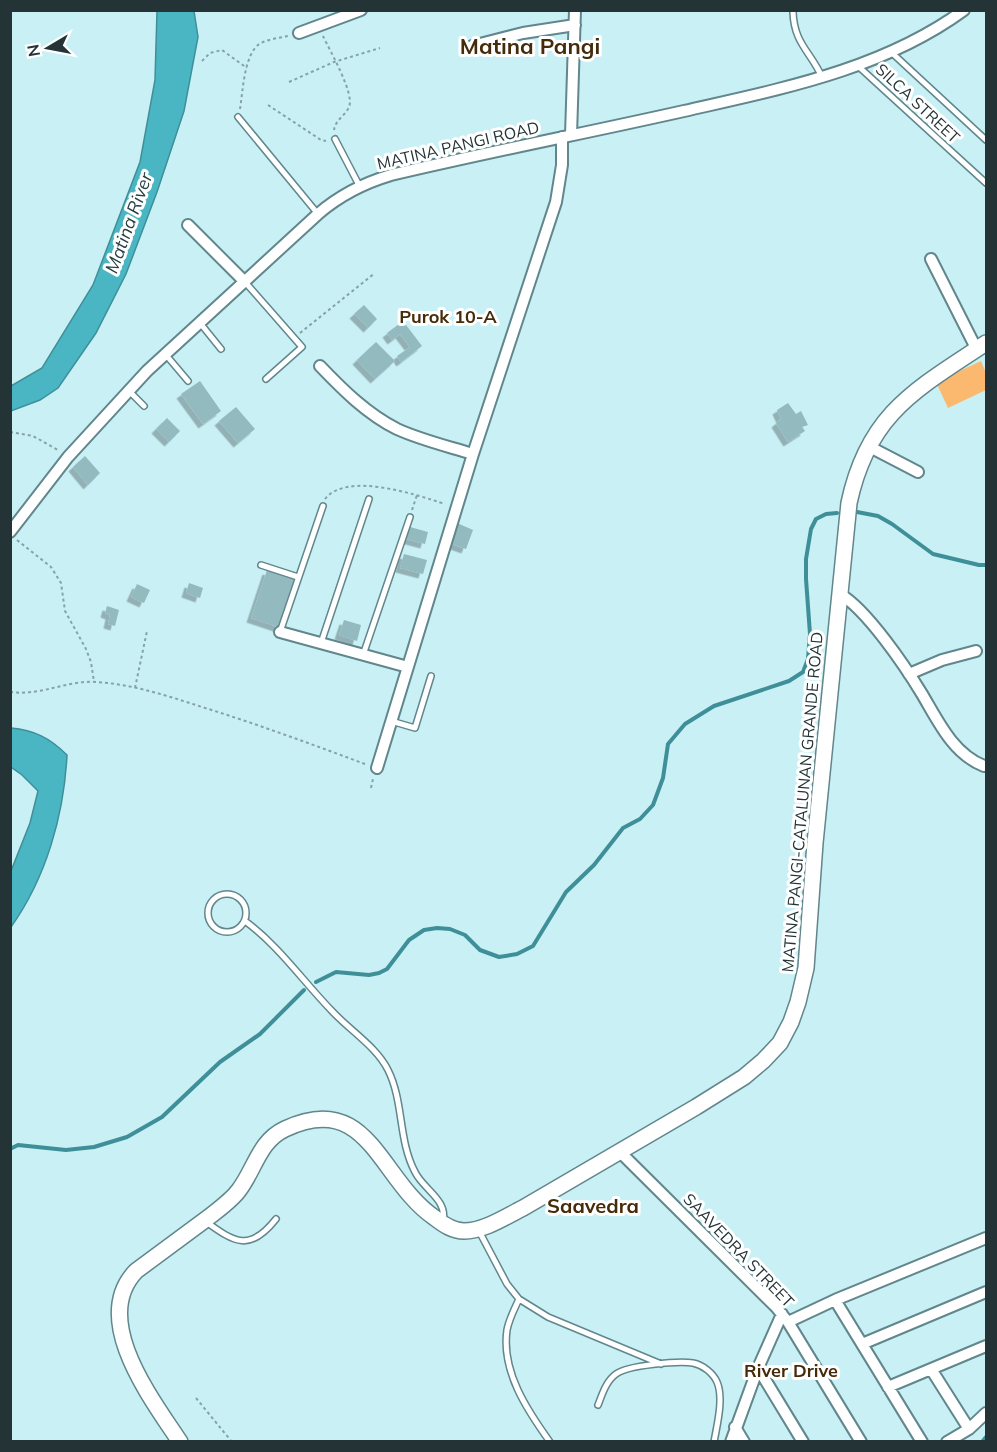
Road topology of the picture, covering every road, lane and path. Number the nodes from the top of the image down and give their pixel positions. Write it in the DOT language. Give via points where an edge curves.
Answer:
graph roads {
  1 [pos="361,10"];
  2 [pos="575,10"];
  3 [pos="964,10"];
  4 [pos="793,12"];
  5 [pos="574,25"];
  6 [pos="319,26"];
  7 [pos="299,33"];
  8 [pos="472,46"];
  9 [pos="380,48"];
  10 [pos="891,52"];
  11 [pos="202,61"];
  12 [pos="334,62"];
  13 [pos="858,66"];
  14 [pos="247,68"];
  15 [pos="822,77"];
  16 [pos="289,82"];
  17 [pos="267,105"];
  18 [pos="238,117"];
  19 [pos="566,136"];
  20 [pos="334,139"];
  21 [pos="987,140"];
  22 [pos="987,183"];
  23 [pos="360,187"];
  24 [pos="318,214"];
  25 [pos="188,225"];
  26 [pos="931,259"];
  27 [pos="375,273"];
  28 [pos="245,282"];
  29 [pos="200,323"];
  30 [pos="294,337"];
  31 [pos="982,346"];
  32 [pos="221,349"];
  33 [pos="165,355"];
  34 [pos="320,366"];
  35 [pos="266,379"];
  36 [pos="188,381"];
  37 [pos="129,391"];
  38 [pos="144,406"];
  39 [pos="10,432"];
  40 [pos="868,446"];
  41 [pos="473,454"];
  42 [pos="68,457"];
  43 [pos="918,472"];
  44 [pos="417,495"];
  45 [pos="369,499"];
  46 [pos="323,506"];
  47 [pos="457,508"];
  48 [pos="410,517"];
  49 [pos="10,534"];
  50 [pos="261,565"];
  51 [pos="298,577"];
  52 [pos="840,594"];
  53 [pos="147,631"];
  54 [pos="280,632"];
  55 [pos="321,643"];
  56 [pos="976,651"];
  57 [pos="363,655"];
  58 [pos="408,667"];
  59 [pos="909,674"];
  60 [pos="431,676"];
  61 [pos="94,682"];
  62 [pos="135,688"];
  63 [pos="10,692"];
  64 [pos="391,721"];
  65 [pos="984,766"];
  66 [pos="377,768"];
  67 [pos="245,921"];
  68 [pos="620,1152"];
  69 [pos="276,1219"];
  70 [pos="204,1220"];
  71 [pos="443,1224"];
  72 [pos="478,1229"];
  73 [pos="987,1238"];
  74 [pos="987,1292"];
  75 [pos="519,1299"];
  76 [pos="835,1300"];
  77 [pos="785,1318"];
  78 [pos="862,1344"];
  79 [pos="987,1346"];
  80 [pos="661,1364"];
  81 [pos="758,1368"];
  82 [pos="931,1369"];
  83 [pos="888,1387"];
  84 [pos="196,1398"];
  85 [pos="598,1405"];
  86 [pos="987,1413"];
  87 [pos="735,1427"];
  88 [pos="969,1429"];
  89 [pos="180,1442"];
  90 [pos="232,1442"];
  91 [pos="550,1442"];
  92 [pos="714,1442"];
  93 [pos="731,1442"];
  94 [pos="744,1442"];
  95 [pos="803,1442"];
  96 [pos="861,1442"];
  97 [pos="922,1442"];
  98 [pos="947,1442"];
  1 -- 6 [label="street"];
  2 -- 5 [label="street"];
  3 -- 10 [label="street, MATINA PANGI ROAD"];
  4 -- 15 [label="lane" via="800,44"];
  5 -- 8 [label="street"];
  5 -- 19 [label="street"];
  6 -- 7 [label="street"];
  6 -- 12 [label="path"];
  7 -- 14 [label="path" via="260,44 253,49"];
  9 -- 12 [label="path"];
  10 -- 13 [label="street, MATINA PANGI ROAD"];
  10 -- 21 [label="lane"];
  11 -- 14 [label="path" via="210,53 222,50"];
  12 -- 16 [label="path"];
  12 -- 20 [label="path" via="351,98 349,109 334,126"];
  13 -- 15 [label="street, MATINA PANGI ROAD"];
  13 -- 22 [label="lane, SILCA STREET"];
  14 -- 18 [label="path"];
  15 -- 19 [label="street, MATINA PANGI ROAD"];
  17 -- 20 [label="path" via="321,140"];
  18 -- 24 [label="lane"];
  19 -- 23 [label="street, MATINA PANGI ROAD" via="391,175"];
  19 -- 41 [label="street" via="556,202"];
  20 -- 23 [label="lane"];
  23 -- 24 [label="street, MATINA PANGI ROAD"];
  24 -- 28 [label="street, MATINA PANGI ROAD"];
  25 -- 28 [label="street"];
  26 -- 31 [label="street"];
  27 -- 30 [label="path"];
  28 -- 29 [label="street, MATINA PANGI ROAD"];
  28 -- 30 [label="lane"];
  29 -- 32 [label="lane"];
  29 -- 33 [label="street, MATINA PANGI ROAD"];
  30 -- 35 [label="lane" via="302,347"];
  31 -- 40 [label="street, MATINA PANGI-CATALUNAN GRANDE ROAD" via="908,398 879,428"];
  33 -- 36 [label="lane"];
  33 -- 37 [label="street, MATINA PANGI ROAD"];
  34 -- 41 [label="street" via="360,405 395,428"];
  37 -- 38 [label="lane"];
  37 -- 42 [label="street, MATINA PANGI ROAD"];
  39 -- 42 [label="path" via="33,436"];
  40 -- 43 [label="street"];
  40 -- 52 [label="street, MATINA PANGI-CATALUNAN GRANDE ROAD" via="849,503"];
  41 -- 47 [label="street"];
  42 -- 49 [label="street, MATINA PANGI ROAD"];
  44 -- 46 [label="path" via="348,487 330,493"];
  44 -- 47 [label="path"];
  44 -- 48 [label="path"];
  45 -- 55 [label="lane"];
  46 -- 51 [label="lane"];
  47 -- 58 [label="street"];
  48 -- 57 [label="lane"];
  49 -- 61 [label="path" via="51,567 61,582 65,611 86,649"];
  50 -- 51 [label="lane"];
  51 -- 54 [label="lane"];
  52 -- 59 [label="street" via="858,609"];
  52 -- 68 [label="street, MATINA PANGI-CATALUNAN GRANDE ROAD" via="806,968 791,1022 780,1043 744,1077"];
  53 -- 62 [label="path"];
  54 -- 55 [label="street"];
  55 -- 57 [label="street"];
  56 -- 59 [label="street"];
  57 -- 58 [label="street"];
  58 -- 64 [label="street"];
  59 -- 65 [label="street" via="955,746"];
  60 -- 64 [label="lane" via="415,728"];
  61 -- 62 [label="path"];
  61 -- 63 [label="path" via="27,694"];
  62 -- 66 [label="path" via="249,721"];
  64 -- 66 [label="street"];
  67 -- 67 [label="lane" via="246,906 235,895 220,895 210,905 209,920 220,931 235,931"];
  67 -- 71 [label="lane" via="276,947 330,1010 381,1058 393,1081 410,1162 420,1182 441,1204"];
  68 -- 72 [label="street, MATINA PANGI-CATALUNAN GRANDE ROAD"];
  68 -- 77 [label="street, SAAVEDRA STREET"];
  69 -- 70 [label="lane" via="257,1239 245,1241 232,1239"];
  70 -- 71 [label="street" via="238,1191 272,1137 297,1124 322,1119 344,1122 360,1133 407,1193"];
  70 -- 89 [label="street" via="136,1271 124,1287 118,1309 120,1328 136,1370"];
  71 -- 72 [label="street" via="462,1231"];
  72 -- 75 [label="lane"];
  73 -- 76 [label="street"];
  74 -- 78 [label="street"];
  75 -- 80 [label="lane" via="548,1317"];
  75 -- 91 [label="lane" via="507,1327 509,1364 515,1384"];
  76 -- 77 [label="street"];
  76 -- 78 [label="street"];
  77 -- 81 [label="street"];
  77 -- 96 [label="street, SAAVEDRA STREET"];
  78 -- 83 [label="street"];
  79 -- 82 [label="street"];
  80 -- 85 [label="lane" via="624,1369 613,1375"];
  80 -- 92 [label="lane" via="693,1363 707,1369 718,1383 720,1406"];
  81 -- 87 [label="street"];
  81 -- 95 [label="street"];
  82 -- 83 [label="street"];
  82 -- 88 [label="street"];
  83 -- 97 [label="street"];
  84 -- 90 [label="path"];
  86 -- 88 [label="street"];
  87 -- 93 [label="street"];
  87 -- 94 [label="street"];
  88 -- 98 [label="street"];
}
